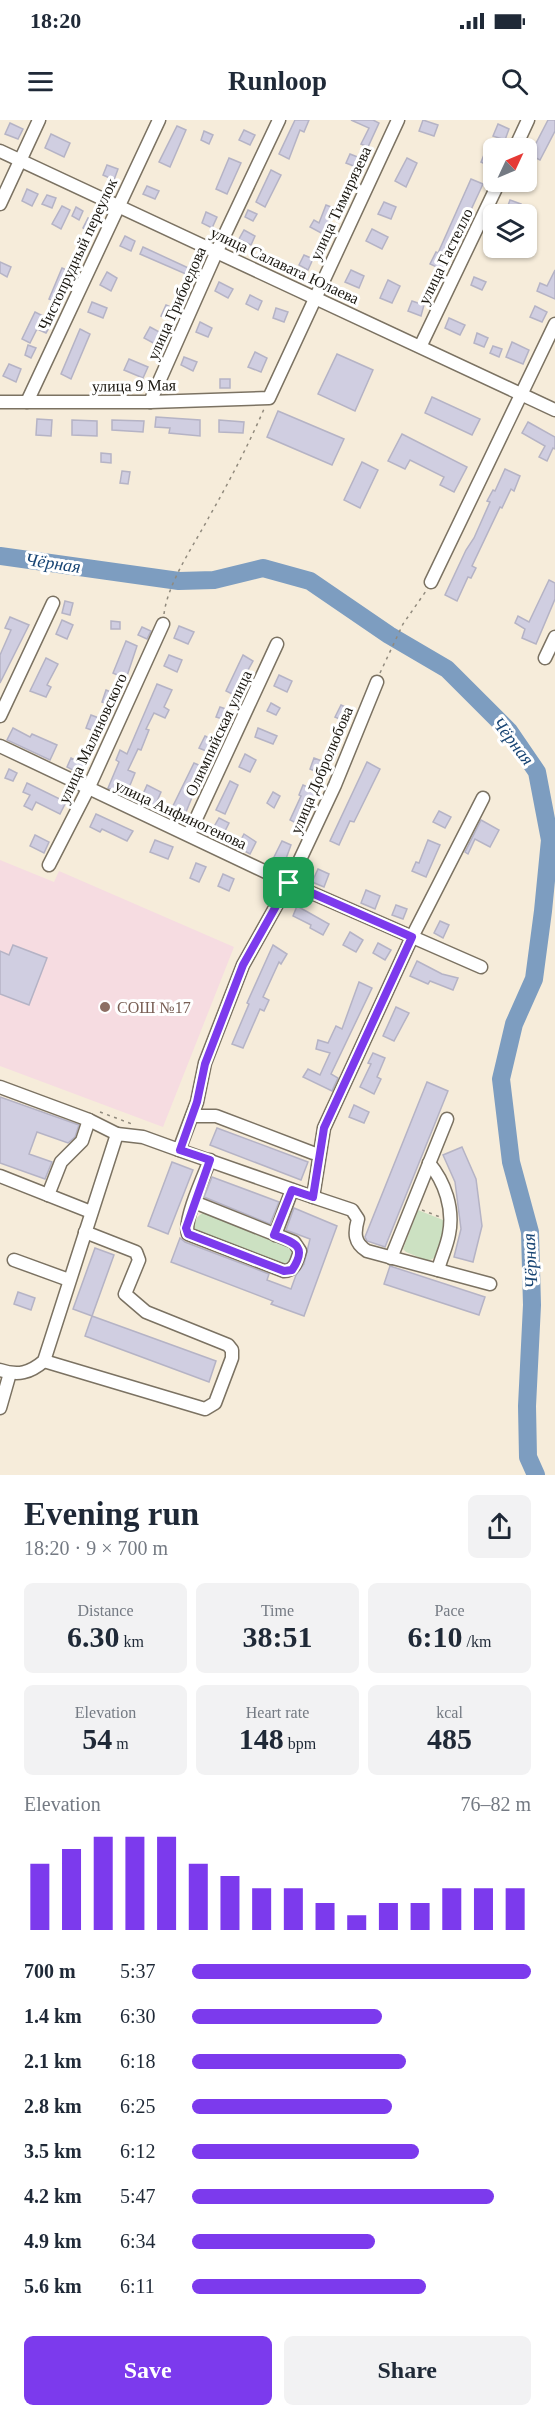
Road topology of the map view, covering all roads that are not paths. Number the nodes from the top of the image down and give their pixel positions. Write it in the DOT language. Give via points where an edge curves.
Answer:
graph roads {
  1 [pos="39,120"];
  2 [pos="159,120"];
  3 [pos="279,120"];
  4 [pos="398,120"];
  5 [pos="528,120"];
  6 [pos="519,138"];
  7 [pos="0,151"];
  8 [pos="20,160"];
  9 [pos="494,192"];
  10 [pos="0,204"];
  11 [pos="117,206"];
  12 [pos="217,251"];
  13 [pos="314,297"];
  14 [pos="555,324"];
  15 [pos="421,345"];
  16 [pos="522,394"];
  17 [pos="269,398"];
  18 [pos="0,402"];
  19 [pos="27,402"];
  20 [pos="150,402"];
  21 [pos="555,410"];
  22 [pos="431,582"];
  23 [pos="52,603"];
  24 [pos="163,624"];
  25 [pos="555,637"];
  26 [pos="277,645"];
  27 [pos="546,658"];
  28 [pos="377,682"];
  29 [pos="0,716"];
  30 [pos="0,746"];
  31 [pos="88,789"];
  32 [pos="483,798"];
  33 [pos="189,834"];
  34 [pos="49,865"];
  35 [pos="289,883"];
  36 [pos="412,937"];
  37 [pos="480,967"];
  38 [pos="0,1087"];
  39 [pos="192,1116"];
  40 [pos="447,1119"];
  41 [pos="89,1120"];
  42 [pos="117,1134"];
  43 [pos="180,1150"];
  44 [pos="317,1152"];
  45 [pos="210,1160"];
  46 [pos="429,1163"];
  47 [pos="0,1176"];
  48 [pos="292,1190"];
  49 [pos="48,1195"];
  50 [pos="313,1197"];
  51 [pos="194,1202"];
  52 [pos="91,1212"];
  53 [pos="85,1232"];
  54 [pos="274,1235"];
  55 [pos="391,1258"];
  56 [pos="14,1260"];
  57 [pos="438,1270"];
  58 [pos="69,1280"];
  59 [pos="490,1284"];
  60 [pos="44,1361"];
  61 [pos="5,1372"];
  62 [pos="0,1408"];
  1 -- 8 [label="street"];
  2 -- 11 [label="street, Чистопрудный переулок"];
  3 -- 12 [label="street, улица Грибоедова"];
  4 -- 13 [label="street, улица Тимирязева"];
  5 -- 6 [label="street"];
  7 -- 8 [label="street, улица Салавата Юлаева"];
  8 -- 10 [label="street"];
  8 -- 11 [label="street, улица Салавата Юлаева"];
  9 -- 15 [label="street, улица Гастелло"];
  11 -- 12 [label="street, улица Салавата Юлаева"];
  11 -- 19 [label="street, Чистопрудный переулок"];
  12 -- 13 [label="street, улица Салавата Юлаева"];
  12 -- 20 [label="street, улица Грибоедова"];
  13 -- 15 [label="street, улица Салавата Юлаева"];
  13 -- 17 [label="street, улица Тимирязева"];
  14 -- 16 [label="street"];
  15 -- 16 [label="street, улица Салавата Юлаева"];
  16 -- 21 [label="street, улица Салавата Юлаева"];
  16 -- 22 [label="street"];
  17 -- 20 [label="street, улица 9 Мая"];
  18 -- 19 [label="street, улица 9 Мая"];
  19 -- 20 [label="street, улица 9 Мая"];
  23 -- 29 [label="street"];
  24 -- 31 [label="street, улица Малиновского"];
  25 -- 27 [label="street"];
  26 -- 33 [label="street, Олимпийская улица"];
  28 -- 35 [label="street, улица Добролюбова"];
  30 -- 31 [label="street, улица Анфиногенова"];
  31 -- 33 [label="street, улица Анфиногенова"];
  31 -- 34 [label="street, улица Малиновского"];
  32 -- 36 [label="street"];
  33 -- 35 [label="street, улица Анфиногенова"];
  35 -- 36 [label="street, улица Анфиногенова"];
  35 -- 39 [label="street, улица Добролюбова" via="243,965 205,1064"];
  36 -- 37 [label="street, улица Анфиногенова"];
  36 -- 44 [label="street" via="324,1128"];
  38 -- 41 [label="street"];
  39 -- 43 [label="street, улица Добролюбова"];
  39 -- 44 [label="street" via="216,1116"];
  40 -- 46 [label="street"];
  41 -- 42 [label="street"];
  41 -- 49 [label="street" via="82,1141 61,1162"];
  42 -- 43 [label="street" via="143,1137"];
  42 -- 52 [label="street"];
  43 -- 45 [label="street"];
  44 -- 50 [label="street"];
  45 -- 48 [label="street"];
  45 -- 51 [label="street"];
  46 -- 55 [label="street"];
  46 -- 57 [label="street" via="448,1200 450,1232"];
  47 -- 49 [label="street"];
  48 -- 50 [label="street"];
  48 -- 54 [label="street"];
  49 -- 52 [label="street"];
  50 -- 55 [label="street" via="352,1210 358,1219 354,1234 359,1244 367,1251"];
  51 -- 54 [label="street"];
  51 -- 54 [label="street" via="186,1228 188,1234 284,1271 292,1270 299,1247"];
  52 -- 53 [label="street"];
  53 -- 58 [label="street"];
  53 -- 60 [label="street" via="136,1252 139,1260 125,1294 134,1303 146,1312 228,1345 232,1358 215,1403 205,1409"];
  55 -- 57 [label="street"];
  56 -- 58 [label="street"];
  57 -- 59 [label="street"];
  58 -- 60 [label="street"];
  60 -- 61 [label="street" via="24,1373"];
  61 -- 62 [label="street"];
}
